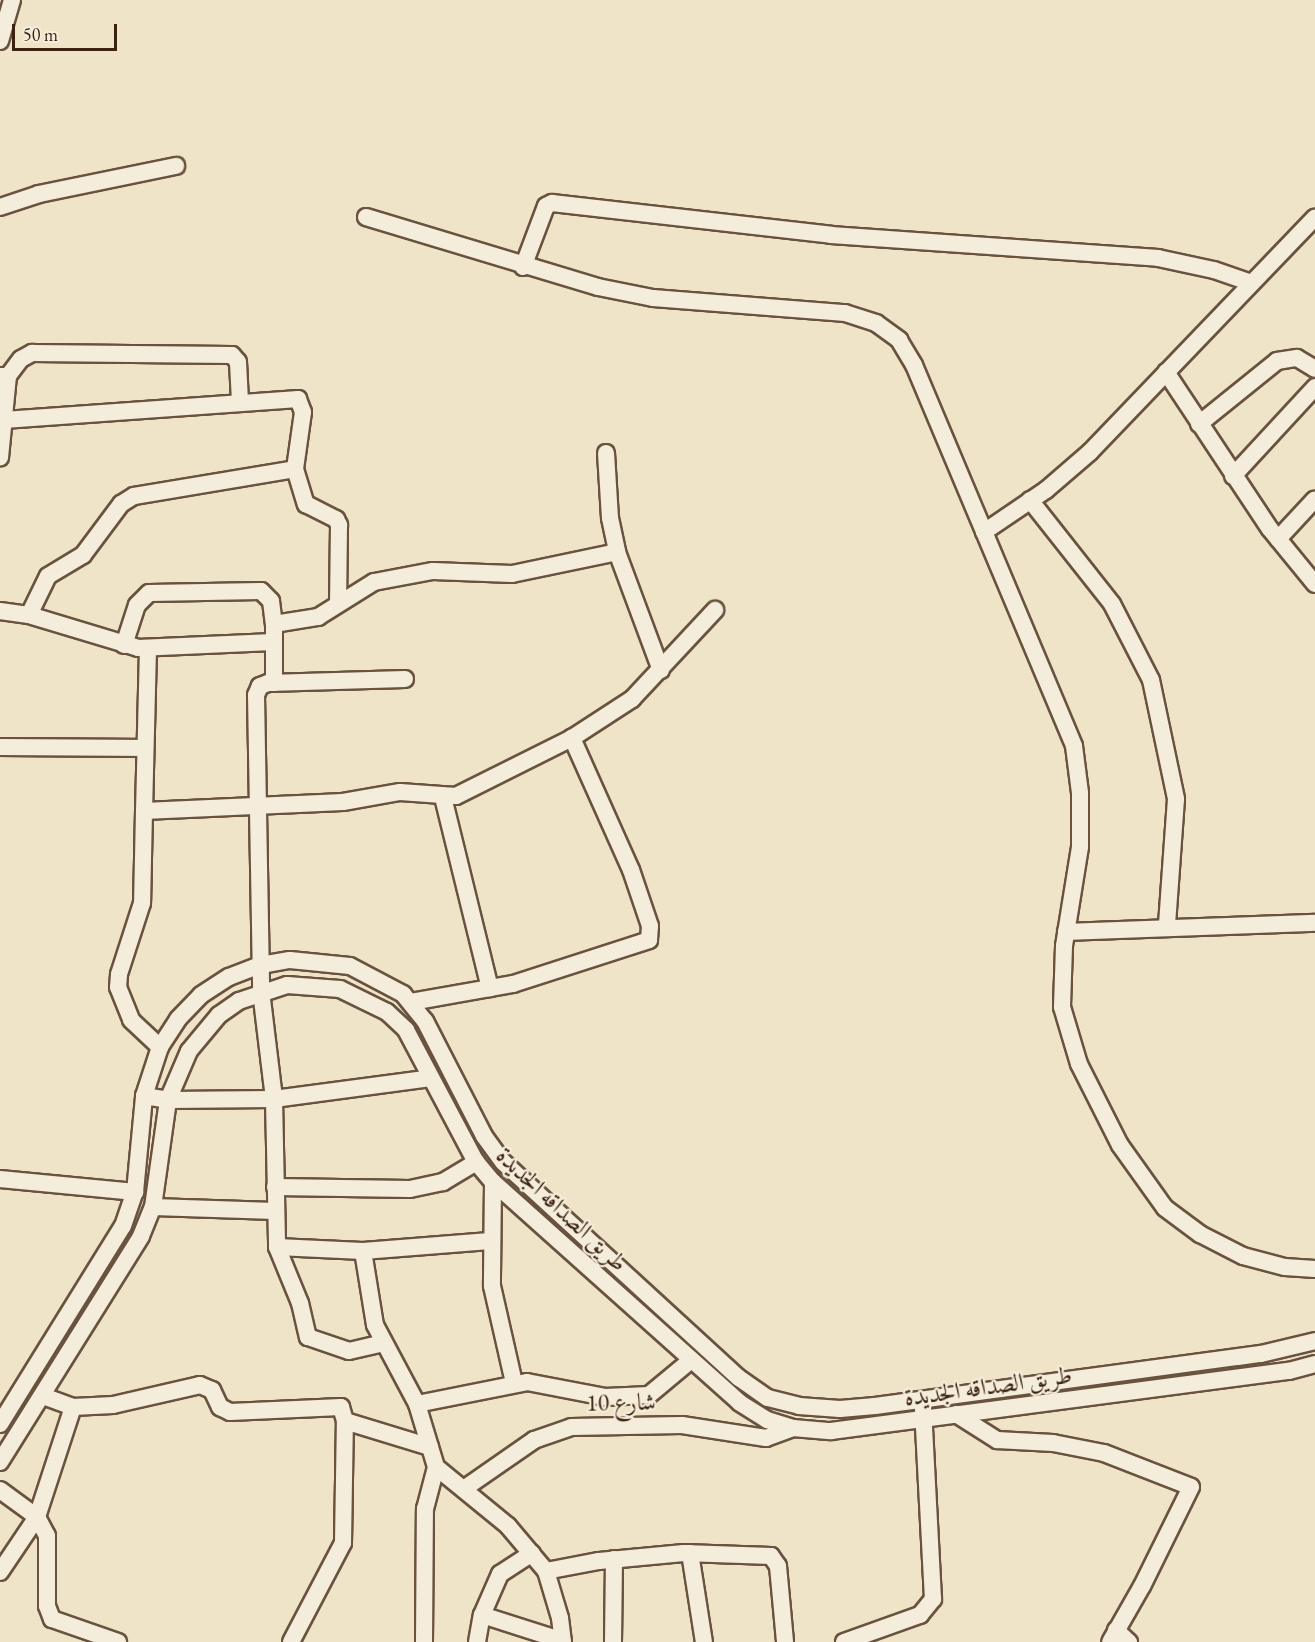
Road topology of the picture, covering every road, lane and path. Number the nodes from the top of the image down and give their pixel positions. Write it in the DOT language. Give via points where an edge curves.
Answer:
graph roads {
  1 [pos="12,0"];
  2 [pos="0,40"];
  3 [pos="176,166"];
  4 [pos="0,207"];
  5 [pos="366,217"];
  6 [pos="1315,217"];
  7 [pos="523,267"];
  8 [pos="1251,283"];
  9 [pos="1315,369"];
  10 [pos="1166,372"];
  11 [pos="4,376"];
  12 [pos="1315,387"];
  13 [pos="240,402"];
  14 [pos="4,420"];
  15 [pos="1199,424"];
  16 [pos="606,453"];
  17 [pos="0,458"];
  18 [pos="295,469"];
  19 [pos="1233,476"];
  20 [pos="1315,499"];
  21 [pos="1030,500"];
  22 [pos="984,532"];
  23 [pos="1278,539"];
  24 [pos="616,552"];
  25 [pos="1315,584"];
  26 [pos="338,602"];
  27 [pos="715,610"];
  28 [pos="0,611"];
  29 [pos="29,615"];
  30 [pos="274,624"];
  31 [pos="273,642"];
  32 [pos="124,645"];
  33 [pos="148,648"];
  34 [pos="662,670"];
  35 [pos="405,680"];
  36 [pos="274,683"];
  37 [pos="572,738"];
  38 [pos="0,747"];
  39 [pos="145,748"];
  40 [pos="443,797"];
  41 [pos="257,808"];
  42 [pos="144,811"];
  43 [pos="1315,923"];
  44 [pos="1167,926"];
  45 [pos="1066,932"];
  46 [pos="261,965"];
  47 [pos="490,988"];
  48 [pos="261,991"];
  49 [pos="411,1002"];
  50 [pos="425,1021"];
  51 [pos="406,1030"];
  52 [pos="160,1047"];
  53 [pos="431,1078"];
  54 [pos="144,1096"];
  55 [pos="274,1099"];
  56 [pos="168,1100"];
  57 [pos="476,1162"];
  58 [pos="0,1179"];
  59 [pos="493,1182"];
  60 [pos="275,1188"];
  61 [pos="135,1192"];
  62 [pos="153,1207"];
  63 [pos="275,1211"];
  64 [pos="490,1241"];
  65 [pos="277,1247"];
  66 [pos="363,1251"];
  67 [pos="1315,1269"];
  68 [pos="64,1325"];
  69 [pos="83,1334"];
  70 [pos="1315,1341"];
  71 [pos="383,1343"];
  72 [pos="691,1360"];
  73 [pos="1315,1364"];
  74 [pos="514,1383"];
  75 [pos="44,1396"];
  76 [pos="922,1401"];
  77 [pos="417,1404"];
  78 [pos="73,1407"];
  79 [pos="956,1414"];
  80 [pos="924,1419"];
  81 [pos="345,1420"];
  82 [pos="0,1424"];
  83 [pos="793,1428"];
  84 [pos="430,1447"];
  85 [pos="0,1462"];
  86 [pos="436,1467"];
  87 [pos="465,1488"];
  88 [pos="0,1490"];
  89 [pos="38,1517"];
  90 [pos="532,1553"];
  91 [pos="690,1553"];
  92 [pos="614,1560"];
  93 [pos="546,1571"];
  94 [pos="0,1572"];
  95 [pos="482,1615"];
  96 [pos="1113,1636"];
  97 [pos="563,1641"];
  98 [pos="113,1642"];
  99 [pos="291,1642"];
  100 [pos="424,1642"];
  101 [pos="477,1642"];
  102 [pos="613,1642"];
  103 [pos="704,1642"];
  104 [pos="785,1642"];
  105 [pos="844,1642"];
  106 [pos="1129,1642"];
  1 -- 2 [label="street"];
  3 -- 4 [label="street" via="39,194"];
  5 -- 7 [label="street"];
  6 -- 8 [label="street"];
  7 -- 8 [label="street" via="546,206 552,203 831,235 1158,258"];
  7 -- 22 [label="street" via="652,298 845,313 876,322 898,340 914,365"];
  8 -- 10 [label="street"];
  9 -- 15 [label="street" via="1297,358 1277,361"];
  10 -- 15 [label="street"];
  10 -- 21 [label="street" via="1090,452"];
  11 -- 13 [label="street" via="32,353 232,356 238,362"];
  11 -- 14 [label="street"];
  12 -- 19 [label="street"];
  13 -- 14 [label="street"];
  13 -- 18 [label="street" via="298,399 303,412"];
  14 -- 17 [label="street"];
  15 -- 19 [label="street"];
  16 -- 24 [label="street"];
  18 -- 26 [label="street" via="306,504 336,519 339,525"];
  18 -- 29 [label="street" via="134,496 121,504 83,555 48,576"];
  19 -- 23 [label="street"];
  20 -- 23 [label="street"];
  21 -- 22 [label="street"];
  21 -- 44 [label="street" via="1112,604 1150,680 1176,799"];
  22 -- 45 [label="street" via="1074,746 1080,793 1080,847"];
  23 -- 25 [label="street"];
  24 -- 26 [label="street" via="512,574 417,573 374,582"];
  24 -- 34 [label="street"];
  26 -- 30 [label="street" via="318,617"];
  27 -- 34 [label="street"];
  28 -- 29 [label="street"];
  29 -- 32 [label="street"];
  30 -- 31 [label="street"];
  30 -- 32 [label="street" via="271,601 261,591 149,593 137,605"];
  31 -- 33 [label="street"];
  31 -- 36 [label="street"];
  32 -- 33 [label="street"];
  33 -- 39 [label="street"];
  34 -- 37 [label="street" via="632,699"];
  35 -- 36 [label="street"];
  36 -- 41 [label="street" via="260,686 256,694"];
  37 -- 40 [label="street" via="470,792"];
  37 -- 47 [label="street" via="631,870 651,934 642,945"];
  38 -- 39 [label="street"];
  39 -- 42 [label="street"];
  40 -- 41 [label="street" via="400,792 343,802"];
  40 -- 47 [label="street"];
  41 -- 42 [label="street"];
  41 -- 46 [label="street"];
  42 -- 52 [label="street" via="142,903 118,987 131,1020"];
  43 -- 44 [label="street"];
  44 -- 45 [label="street"];
  45 -- 67 [label="street" via="1062,1007 1079,1064 1120,1145 1165,1208 1200,1234 1243,1256 1285,1267"];
  46 -- 48 [label="street"];
  46 -- 49 [label="street, طريق الصداقه الجديدة" via="320,960 350,966 378,978"];
  46 -- 52 [label="street, طريق الصداقه الجديدة" via="229,977 201,995 178,1019"];
  47 -- 49 [label="street"];
  48 -- 51 [label="street, طريق الصداقه الجديدة" via="287,985 340,988 380,1007"];
  48 -- 55 [label="street"];
  48 -- 56 [label="street, طريق الصداقه الجديدة" via="229,1008 202,1032 189,1051"];
  49 -- 50 [label="street, طريق الصداقه الجديدة"];
  50 -- 51 [label="street"];
  50 -- 76 [label="street, طريق الصداقه الجديدة" via="484,1136 503,1162 739,1378 768,1398 799,1406 840,1409"];
  51 -- 53 [label="street, طريق الصداقه الجديدة"];
  52 -- 54 [label="street, طريق الصداقه الجديدة"];
  53 -- 55 [label="street"];
  53 -- 57 [label="street, طريق الصداقه الجديدة"];
  54 -- 56 [label="street"];
  54 -- 61 [label="street, طريق الصداقه الجديدة"];
  55 -- 56 [label="street"];
  55 -- 60 [label="street"];
  56 -- 62 [label="street, طريق الصداقه الجديدة"];
  57 -- 59 [label="street, طريق الصداقه الجديدة"];
  57 -- 60 [label="street" via="430,1187"];
  58 -- 61 [label="street"];
  59 -- 64 [label="street"];
  59 -- 72 [label="street, طريق الصداقه الجديدة"];
  60 -- 63 [label="street"];
  61 -- 68 [label="street, طريق الصداقه الجديدة" via="114,1242"];
  62 -- 63 [label="street"];
  62 -- 69 [label="street, طريق الصداقه الجديدة" via="141,1236"];
  63 -- 65 [label="street"];
  64 -- 66 [label="street"];
  64 -- 74 [label="street" via="496,1314"];
  65 -- 66 [label="street"];
  65 -- 71 [label="street" via="300,1303 308,1337 349,1351"];
  66 -- 71 [label="street" via="369,1301"];
  68 -- 69 [label="street"];
  68 -- 82 [label="street, طريق الصداقه الجديدة"];
  69 -- 75 [label="street, طريق الصداقه الجديدة"];
  70 -- 76 [label="street, طريق الصداقه الجديدة" via="1261,1354"];
  71 -- 77 [label="street"];
  72 -- 74 [label="street" via="649,1395 628,1398 542,1383"];
  72 -- 83 [label="street, طريق الصداقه الجديدة" via="752,1412"];
  73 -- 79 [label="street, طريق الصداقه الجديدة" via="1289,1371"];
  74 -- 77 [label="street"];
  75 -- 78 [label="street"];
  75 -- 85 [label="street, طريق الصداقه الجديدة"];
  76 -- 80 [label="street"];
  77 -- 84 [label="street"];
  78 -- 81 [label="street" via="112,1404 200,1385 212,1390 220,1407 230,1412 341,1407"];
  78 -- 89 [label="street"];
  79 -- 80 [label="street, طريق الصداقه الجديدة"];
  79 -- 96 [label="street" via="997,1440 1053,1443 1104,1453 1191,1486 1143,1586"];
  80 -- 83 [label="street, طريق الصداقه الجديدة" via="831,1431"];
  80 -- 105 [label="street" via="933,1599 920,1615"];
  81 -- 84 [label="street"];
  81 -- 99 [label="street" via="343,1543"];
  83 -- 87 [label="street, شارع 10" via="766,1438 682,1425 571,1427 534,1440"];
  84 -- 86 [label="street"];
  86 -- 87 [label="street"];
  86 -- 100 [label="street" via="425,1509"];
  87 -- 90 [label="street"];
  88 -- 89 [label="street"];
  89 -- 94 [label="street"];
  89 -- 98 [label="street" via="49,1544 48,1606 52,1619"];
  90 -- 93 [label="street"];
  90 -- 95 [label="street" via="500,1574"];
  91 -- 92 [label="street"];
  91 -- 103 [label="street"];
  91 -- 104 [label="street" via="775,1560"];
  92 -- 93 [label="street"];
  92 -- 102 [label="street"];
  93 -- 97 [label="street"];
  95 -- 97 [label="street"];
  95 -- 101 [label="street"];
  96 -- 106 [label="street"];
}
